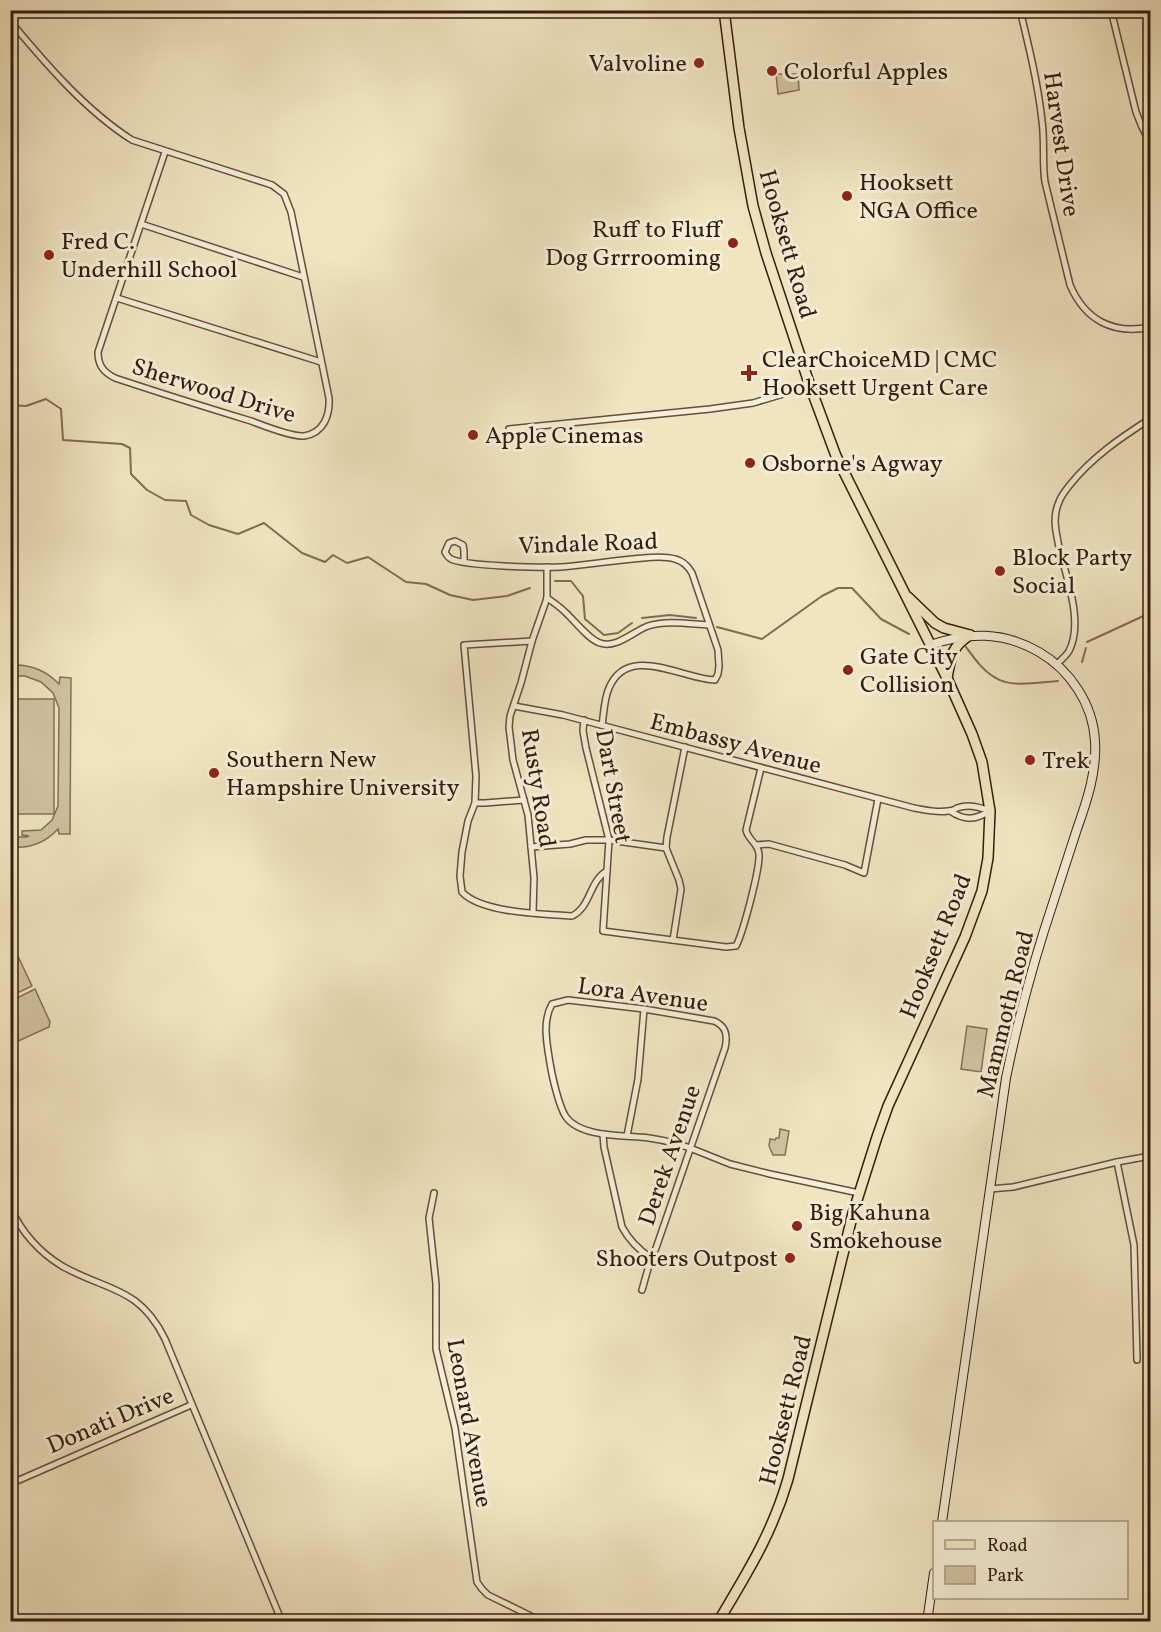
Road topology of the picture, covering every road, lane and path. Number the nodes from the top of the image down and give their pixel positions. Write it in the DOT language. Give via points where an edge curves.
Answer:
graph roads {
  1 [pos="724,10"];
  2 [pos="1020,10"];
  3 [pos="1112,10"];
  4 [pos="10,21"];
  5 [pos="1150,143"];
  6 [pos="165,152"];
  7 [pos="141,224"];
  8 [pos="303,276"];
  9 [pos="117,298"];
  10 [pos="1150,327"];
  11 [pos="321,362"];
  12 [pos="810,386"];
  13 [pos="1150,419"];
  14 [pos="509,429"];
  15 [pos="464,561"];
  16 [pos="547,567"];
  17 [pos="904,594"];
  18 [pos="547,598"];
  19 [pos="708,625"];
  20 [pos="970,635"];
  21 [pos="532,641"];
  22 [pos="930,645"];
  23 [pos="1057,664"];
  24 [pos="947,678"];
  25 [pos="514,706"];
  26 [pos="584,720"];
  27 [pos="602,725"];
  28 [pos="685,747"];
  29 [pos="761,768"];
  30 [pos="878,799"];
  31 [pos="524,800"];
  32 [pos="475,803"];
  33 [pos="950,811"];
  34 [pos="990,811"];
  35 [pos="609,840"];
  36 [pos="756,845"];
  37 [pos="531,847"];
  38 [pos="666,848"];
  39 [pos="608,871"];
  40 [pos="533,913"];
  41 [pos="673,940"];
  42 [pos="644,1009"];
  43 [pos="725,1032"];
  44 [pos="603,1134"];
  45 [pos="627,1136"];
  46 [pos="690,1148"];
  47 [pos="1150,1156"];
  48 [pos="1117,1162"];
  49 [pos="990,1190"];
  50 [pos="434,1192"];
  51 [pos="859,1192"];
  52 [pos="10,1207"];
  53 [pos="651,1258"];
  54 [pos="642,1290"];
  55 [pos="1137,1360"];
  56 [pos="191,1405"];
  57 [pos="10,1484"];
  58 [pos="942,1521"];
  59 [pos="933,1579"];
  60 [pos="282,1622"];
  61 [pos="543,1622"];
  62 [pos="718,1622"];
  63 [pos="927,1622"];
  1 -- 12 [label="main road, Hooksett Road" via="753,206"];
  2 -- 10 [label="street, Harvest Drive" via="1040,101 1045,182 1076,300 1087,313 1115,328"];
  3 -- 5 [label="street" via="1137,112"];
  4 -- 6 [label="street, Sherwood Drive" via="99,116 132,140"];
  6 -- 7 [label="street, Sherwood Drive"];
  6 -- 8 [label="street, Sherwood Drive" via="272,185 284,194"];
  7 -- 8 [label="street"];
  7 -- 9 [label="street, Sherwood Drive"];
  8 -- 11 [label="street, Sherwood Drive"];
  9 -- 11 [label="street"];
  9 -- 11 [label="street, Sherwood Drive" via="98,352 98,361 107,374 240,418 296,435 305,436 321,428 329,413 329,398"];
  12 -- 14 [label="street" via="753,403"];
  12 -- 17 [label="main road, Hooksett Road" via="836,456"];
  13 -- 23 [label="street" via="1098,456 1060,498 1054,520 1075,625 1070,650"];
  15 -- 16 [label="street, Vindale Road"];
  16 -- 18 [label="street, Rusty Road"];
  16 -- 19 [label="street, Vindale Road" via="673,558 688,566 692,573"];
  17 -- 20 [label="main road" via="935,623"];
  17 -- 22 [label="main road, Hooksett Road"];
  18 -- 19 [label="street" via="600,643 616,642 669,622"];
  18 -- 21 [label="street, Rusty Road"];
  19 -- 27 [label="street, Vindale Road" via="718,650 715,680 649,665 633,666 609,688"];
  20 -- 22 [label="main road, Mammoth Road"];
  20 -- 23 [label="main road, Mammoth Road" via="1017,641"];
  20 -- 24 [label="main road" via="954,648"];
  21 -- 25 [label="street, Rusty Road"];
  21 -- 32 [label="street" via="464,645"];
  22 -- 24 [label="main road, Hooksett Road"];
  23 -- 49 [label="main road, Mammoth Road" via="1078,689 1094,726 1095,767 1016,1030"];
  24 -- 34 [label="main road, Hooksett Road" via="978,749"];
  25 -- 26 [label="street, Embassy Avenue"];
  25 -- 31 [label="street, Rusty Road" via="509,735"];
  26 -- 27 [label="street, Embassy Avenue"];
  26 -- 35 [label="street, Dart Street" via="586,748"];
  27 -- 28 [label="street, Embassy Avenue"];
  28 -- 29 [label="street, Embassy Avenue"];
  28 -- 38 [label="street"];
  29 -- 30 [label="street, Embassy Avenue"];
  29 -- 36 [label="street" via="746,830"];
  30 -- 33 [label="street, Embassy Avenue"];
  30 -- 36 [label="street" via="864,873 769,844"];
  31 -- 32 [label="street"];
  31 -- 37 [label="street, Rusty Road"];
  32 -- 40 [label="street" via="462,852 462,892 490,907"];
  33 -- 34 [label="street, Embassy Avenue" via="969,806"];
  33 -- 34 [label="street, Embassy Avenue" via="967,818"];
  34 -- 51 [label="main road, Hooksett Road" via="988,858 978,904 888,1106"];
  35 -- 37 [label="street"];
  35 -- 38 [label="street"];
  35 -- 39 [label="street, Dart Street"];
  36 -- 41 [label="street" via="759,855 755,882 736,946"];
  37 -- 40 [label="street, Rusty Road"];
  38 -- 41 [label="street" via="681,888"];
  39 -- 40 [label="street" via="598,878 580,913"];
  39 -- 41 [label="street, Dart Street" via="603,931"];
  42 -- 43 [label="street, Lora Avenue" via="714,1021"];
  42 -- 44 [label="street, Lora Avenue" via="568,1000 552,1004 548,1011 551,1068 565,1115 584,1130"];
  42 -- 45 [label="street" via="638,1079"];
  43 -- 46 [label="street, Derek Avenue" via="725,1048"];
  44 -- 45 [label="street"];
  44 -- 53 [label="street" via="622,1227"];
  45 -- 46 [label="street"];
  46 -- 51 [label="street" via="760,1172"];
  46 -- 53 [label="street, Derek Avenue"];
  47 -- 48 [label="street"];
  48 -- 49 [label="street"];
  48 -- 55 [label="street" via="1134,1245"];
  49 -- 58 [label="main road, Mammoth Road"];
  50 -- 61 [label="street, Leonard Avenue" via="429,1218 436,1284 436,1349 456,1428 477,1582 488,1595"];
  51 -- 62 [label="main road, Hooksett Road" via="778,1511"];
  52 -- 56 [label="street" via="24,1232 50,1258 126,1294 143,1307 165,1338"];
  53 -- 54 [label="street, Derek Avenue"];
  56 -- 57 [label="street, Donati Drive"];
  56 -- 60 [label="street"];
  59 -- 63 [label="main road"];
}
